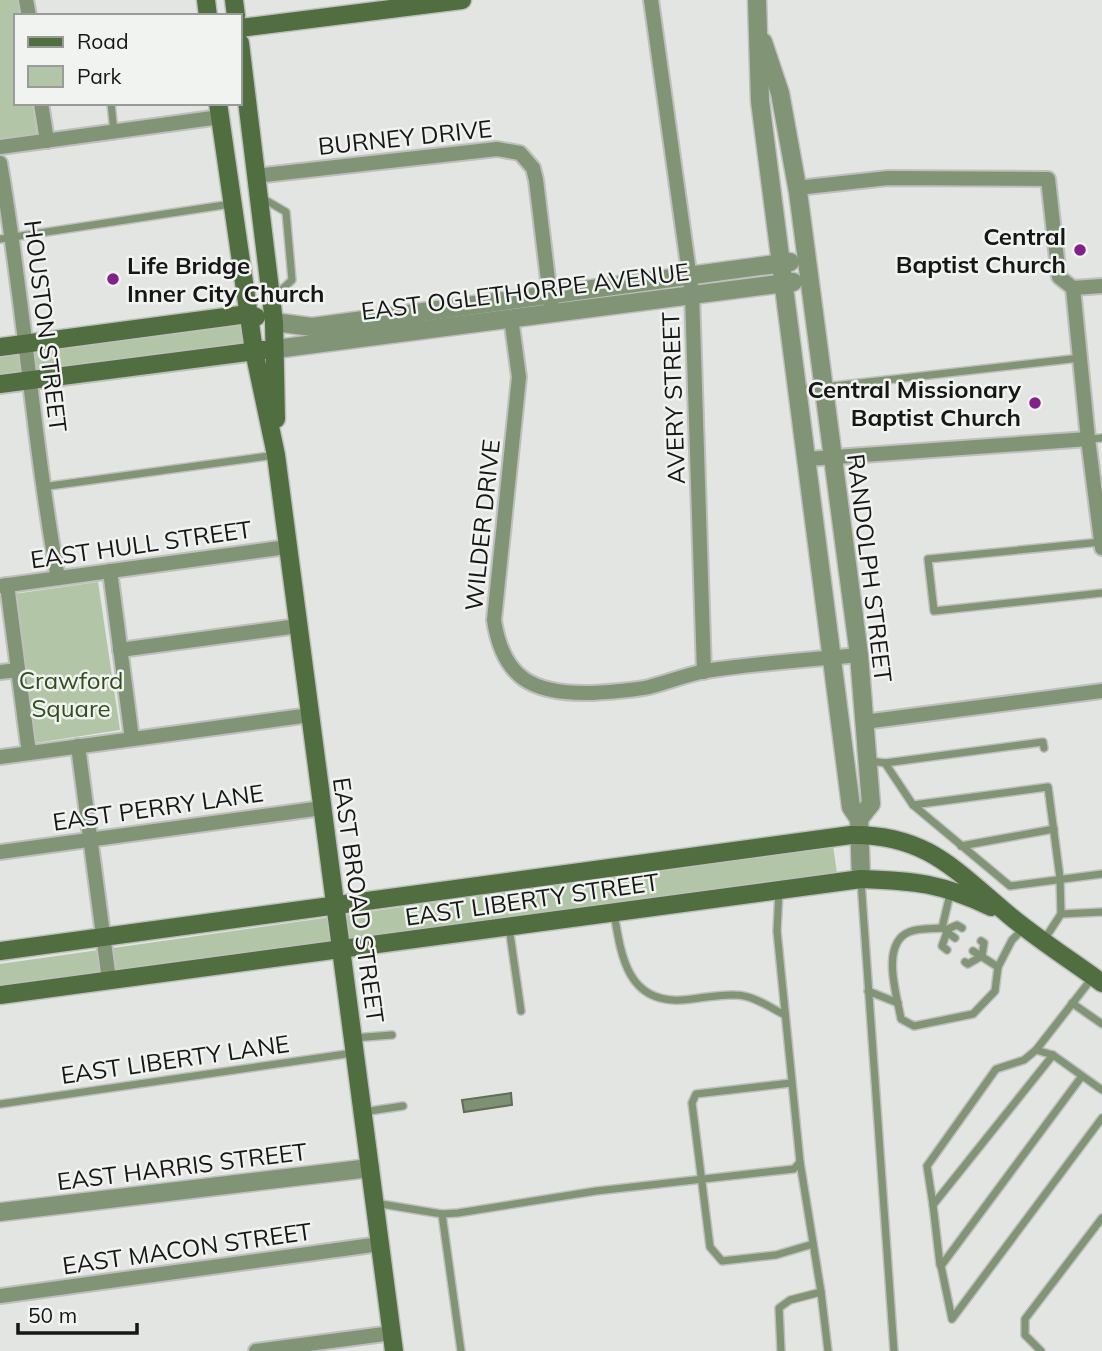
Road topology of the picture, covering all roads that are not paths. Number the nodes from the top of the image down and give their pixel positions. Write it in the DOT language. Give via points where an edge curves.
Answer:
graph roads {
  1 [pos="463,0"];
  2 [pos="651,0"];
  3 [pos="757,0"];
  4 [pos="242,28"];
  5 [pos="760,32"];
  6 [pos="242,61"];
  7 [pos="41,105"];
  8 [pos="111,105"];
  9 [pos="219,110"];
  10 [pos="115,132"];
  11 [pos="47,141"];
  12 [pos="0,147"];
  13 [pos="0,163"];
  14 [pos="255,176"];
  15 [pos="797,188"];
  16 [pos="258,195"];
  17 [pos="232,204"];
  18 [pos="6,238"];
  19 [pos="805,259"];
  20 [pos="780,264"];
  21 [pos="807,280"];
  22 [pos="783,284"];
  23 [pos="691,285"];
  24 [pos="1102,286"];
  25 [pos="1073,288"];
  26 [pos="271,300"];
  27 [pos="551,303"];
  28 [pos="248,314"];
  29 [pos="511,318"];
  30 [pos="274,322"];
  31 [pos="27,343"];
  32 [pos="0,347"];
  33 [pos="276,349"];
  34 [pos="254,351"];
  35 [pos="1080,358"];
  36 [pos="32,380"];
  37 [pos="0,384"];
  38 [pos="823,387"];
  39 [pos="798,390"];
  40 [pos="1095,439"];
  41 [pos="276,455"];
  42 [pos="807,459"];
  43 [pos="831,459"];
  44 [pos="41,487"];
  45 [pos="1102,545"];
  46 [pos="287,547"];
  47 [pos="110,571"];
  48 [pos="58,578"];
  49 [pos="3,585"];
  50 [pos="1102,593"];
  51 [pos="298,626"];
  52 [pos="120,650"];
  53 [pos="859,655"];
  54 [pos="832,658"];
  55 [pos="18,670"];
  56 [pos="704,671"];
  57 [pos="0,672"];
  58 [pos="1102,691"];
  59 [pos="310,715"];
  60 [pos="864,722"];
  61 [pos="132,739"];
  62 [pos="78,746"];
  63 [pos="1044,748"];
  64 [pos="29,753"];
  65 [pos="0,757"];
  66 [pos="866,760"];
  67 [pos="885,763"];
  68 [pos="913,806"];
  69 [pos="322,808"];
  70 [pos="1054,829"];
  71 [pos="856,830"];
  72 [pos="90,839"];
  73 [pos="961,846"];
  74 [pos="0,852"];
  75 [pos="1102,874"];
  76 [pos="1060,878"];
  77 [pos="861,879"];
  78 [pos="951,889"];
  79 [pos="779,890"];
  80 [pos="336,907"];
  81 [pos="1102,912"];
  82 [pos="614,913"];
  83 [pos="1061,914"];
  84 [pos="1017,921"];
  85 [pos="509,927"];
  86 [pos="962,928"];
  87 [pos="944,930"];
  88 [pos="103,936"];
  89 [pos="955,938"];
  90 [pos="981,940"];
  91 [pos="1044,941"];
  92 [pos="341,949"];
  93 [pos="947,950"];
  94 [pos="0,951"];
  95 [pos="973,951"];
  96 [pos="982,956"];
  97 [pos="965,962"];
  98 [pos="998,967"];
  99 [pos="1098,980"];
  100 [pos="109,981"];
  101 [pos="868,991"];
  102 [pos="0,995"];
  103 [pos="898,1003"];
  104 [pos="1072,1003"];
  105 [pos="521,1011"];
  106 [pos="785,1015"];
  107 [pos="1102,1024"];
  108 [pos="392,1035"];
  109 [pos="354,1045"];
  110 [pos="1036,1050"];
  111 [pos="1053,1055"];
  112 [pos="1082,1076"];
  113 [pos="791,1083"];
  114 [pos="1102,1090"];
  115 [pos="0,1104"];
  116 [pos="403,1106"];
  117 [pos="363,1112"];
  118 [pos="1102,1118"];
  119 [pos="800,1162"];
  120 [pos="370,1168"];
  121 [pos="704,1179"];
  122 [pos="374,1203"];
  123 [pos="933,1205"];
  124 [pos="0,1212"];
  125 [pos="442,1214"];
  126 [pos="1102,1218"];
  127 [pos="380,1244"];
  128 [pos="813,1244"];
  129 [pos="941,1266"];
  130 [pos="821,1292"];
  131 [pos="0,1296"];
  132 [pos="392,1333"];
  133 [pos="256,1351"];
  134 [pos="394,1351"];
  135 [pos="461,1351"];
  136 [pos="781,1351"];
  137 [pos="828,1351"];
  138 [pos="894,1351"];
  139 [pos="1041,1351"];
  1 -- 4 [label="main road"];
  2 -- 23 [label="street, AVERY STREET"];
  3 -- 5 [label="street, RANDOLPH STREET"];
  5 -- 15 [label="street, RANDOLPH STREET" via="780,93"];
  5 -- 20 [label="street, RANDOLPH STREET" via="760,101"];
  6 -- 14 [label="main road, EAST BROAD STREET"];
  7 -- 11 [label="street"];
  8 -- 10 [label="lane"];
  9 -- 10 [label="street"];
  9 -- 17 [label="main road, EAST BROAD STREET"];
  10 -- 11 [label="street"];
  11 -- 12 [label="street"];
  13 -- 18 [label="street, HOUSTON STREET"];
  14 -- 16 [label="main road, EAST BROAD STREET"];
  14 -- 27 [label="street, BURNEY DRIVE" via="497,149 520,153 533,168 536,180"];
  15 -- 19 [label="street, RANDOLPH STREET"];
  15 -- 25 [label="street" via="888,178 1048,179 1059,277"];
  16 -- 26 [label="main road, EAST BROAD STREET"];
  16 -- 26 [label="lane" via="286,212 292,280"];
  17 -- 18 [label="lane"];
  17 -- 28 [label="main road, EAST BROAD STREET"];
  18 -- 31 [label="street, HOUSTON STREET"];
  19 -- 20 [label="street, EAST OGLETHORPE AVENUE"];
  19 -- 21 [label="street, RANDOLPH STREET"];
  20 -- 22 [label="street, RANDOLPH STREET"];
  20 -- 23 [label="street, EAST OGLETHORPE AVENUE"];
  21 -- 22 [label="street, EAST OGLETHORPE AVENUE"];
  21 -- 38 [label="street, RANDOLPH STREET"];
  22 -- 23 [label="street, EAST OGLETHORPE AVENUE"];
  22 -- 39 [label="street, RANDOLPH STREET"];
  23 -- 27 [label="street, EAST OGLETHORPE AVENUE"];
  23 -- 56 [label="street, AVERY STREET"];
  24 -- 25 [label="street"];
  25 -- 35 [label="street"];
  26 -- 30 [label="main road, EAST BROAD STREET"];
  27 -- 29 [label="street, EAST OGLETHORPE AVENUE"];
  27 -- 30 [label="street, EAST OGLETHORPE AVENUE" via="312,327"];
  28 -- 30 [label="main road, EAST OGLETHORPE AVENUE"];
  28 -- 31 [label="main road, EAST OGLETHORPE AVENUE"];
  28 -- 34 [label="main road, EAST BROAD STREET"];
  29 -- 33 [label="street, EAST OGLETHORPE AVENUE"];
  29 -- 56 [label="street, WILDER DRIVE" via="519,377 494,620 497,643 524,681 561,694 646,687"];
  30 -- 33 [label="main road, EAST BROAD STREET"];
  31 -- 32 [label="main road, EAST OGLETHORPE AVENUE"];
  31 -- 36 [label="street, HOUSTON STREET"];
  33 -- 34 [label="main road, EAST OGLETHORPE AVENUE"];
  33 -- 41 [label="main road, EAST BROAD STREET"];
  34 -- 36 [label="main road, EAST OGLETHORPE AVENUE"];
  34 -- 41 [label="main road, EAST BROAD STREET"];
  35 -- 38 [label="lane"];
  35 -- 40 [label="street"];
  36 -- 37 [label="main road, EAST OGLETHORPE AVENUE"];
  36 -- 44 [label="street, HOUSTON STREET"];
  38 -- 39 [label="lane"];
  38 -- 43 [label="street, RANDOLPH STREET"];
  39 -- 42 [label="street, RANDOLPH STREET"];
  40 -- 43 [label="street"];
  40 -- 45 [label="street"];
  41 -- 44 [label="lane"];
  41 -- 46 [label="main road, EAST BROAD STREET"];
  42 -- 43 [label="street"];
  42 -- 54 [label="street, RANDOLPH STREET"];
  43 -- 53 [label="street, RANDOLPH STREET"];
  44 -- 48 [label="street, HOUSTON STREET"];
  45 -- 50 [label="lane" via="928,559 934,611"];
  46 -- 47 [label="street, EAST HULL STREET"];
  46 -- 51 [label="main road, EAST BROAD STREET"];
  47 -- 48 [label="street, EAST HULL STREET"];
  47 -- 52 [label="street"];
  48 -- 49 [label="street, EAST HULL STREET"];
  49 -- 55 [label="street"];
  51 -- 52 [label="street"];
  51 -- 59 [label="main road, EAST BROAD STREET"];
  52 -- 61 [label="street"];
  53 -- 54 [label="street, WILDER DRIVE"];
  53 -- 60 [label="street, RANDOLPH STREET"];
  54 -- 56 [label="street, WILDER DRIVE"];
  54 -- 71 [label="street, RANDOLPH STREET"];
  55 -- 57 [label="street"];
  55 -- 64 [label="street"];
  58 -- 60 [label="street"];
  59 -- 61 [label="street"];
  59 -- 69 [label="main road, EAST BROAD STREET"];
  60 -- 66 [label="street, RANDOLPH STREET"];
  61 -- 62 [label="street"];
  62 -- 64 [label="street"];
  62 -- 72 [label="street"];
  63 -- 67 [label="lane" via="1043,741"];
  64 -- 65 [label="street"];
  66 -- 67 [label="lane"];
  66 -- 71 [label="street, RANDOLPH STREET" via="872,804"];
  67 -- 68 [label="lane"];
  68 -- 70 [label="lane" via="1048,786"];
  68 -- 73 [label="lane"];
  69 -- 72 [label="street, EAST PERRY LANE"];
  69 -- 80 [label="main road, EAST BROAD STREET"];
  70 -- 73 [label="lane"];
  70 -- 76 [label="lane"];
  71 -- 77 [label="street, RANDOLPH STREET"];
  71 -- 80 [label="main road, EAST LIBERTY STREET"];
  71 -- 84 [label="main road, EAST LIBERTY STREET" via="931,852"];
  72 -- 74 [label="street, EAST PERRY LANE"];
  72 -- 88 [label="street"];
  73 -- 76 [label="lane" via="1010,886"];
  75 -- 76 [label="lane"];
  76 -- 83 [label="lane"];
  77 -- 78 [label="main road, EAST LIBERTY STREET" via="923,882"];
  77 -- 79 [label="main road, EAST LIBERTY STREET"];
  77 -- 101 [label="lane"];
  78 -- 84 [label="main road, EAST LIBERTY STREET"];
  78 -- 87 [label="lane"];
  79 -- 82 [label="main road, EAST LIBERTY STREET"];
  79 -- 106 [label="lane" via="777,932"];
  80 -- 88 [label="main road, EAST LIBERTY STREET"];
  80 -- 92 [label="main road, EAST BROAD STREET"];
  81 -- 83 [label="lane"];
  82 -- 85 [label="main road, EAST LIBERTY STREET"];
  82 -- 106 [label="lane" via="629,973 648,995 678,1000 750,997"];
  83 -- 91 [label="lane"];
  84 -- 91 [label="main road"];
  84 -- 98 [label="lane" via="1013,940"];
  85 -- 92 [label="main road, EAST LIBERTY STREET"];
  85 -- 105 [label="lane"];
  86 -- 87 [label="lane" via="957,925"];
  87 -- 89 [label="lane"];
  87 -- 93 [label="lane" via="942,946"];
  87 -- 103 [label="lane" via="910,931 898,939 892,955"];
  88 -- 94 [label="main road, EAST LIBERTY STREET"];
  88 -- 100 [label="street"];
  90 -- 96 [label="lane"];
  91 -- 99 [label="main road"];
  92 -- 100 [label="main road, EAST LIBERTY STREET"];
  92 -- 109 [label="main road, EAST BROAD STREET"];
  95 -- 96 [label="lane"];
  96 -- 97 [label="lane"];
  96 -- 98 [label="lane"];
  98 -- 103 [label="lane" via="995,991 973,1014 914,1026 901,1019"];
  99 -- 104 [label="lane"];
  100 -- 102 [label="main road, EAST LIBERTY STREET"];
  101 -- 103 [label="lane"];
  101 -- 138 [label="lane"];
  104 -- 107 [label="lane"];
  104 -- 110 [label="lane"];
  106 -- 113 [label="lane"];
  108 -- 109 [label="lane, EAST LIBERTY LANE"];
  109 -- 115 [label="lane, EAST LIBERTY LANE"];
  109 -- 117 [label="main road, EAST BROAD STREET"];
  110 -- 111 [label="lane"];
  110 -- 123 [label="lane" via="1024,1060 996,1069 927,1166"];
  111 -- 112 [label="lane"];
  111 -- 123 [label="lane"];
  112 -- 114 [label="lane"];
  112 -- 129 [label="lane"];
  113 -- 119 [label="lane"];
  113 -- 121 [label="lane" via="696,1094 692,1102"];
  116 -- 117 [label="lane"];
  117 -- 120 [label="main road, EAST BROAD STREET"];
  118 -- 129 [label="lane" via="952,1318"];
  119 -- 121 [label="lane" via="794,1169"];
  119 -- 128 [label="lane"];
  120 -- 122 [label="main road, EAST BROAD STREET"];
  120 -- 124 [label="street, EAST HARRIS STREET"];
  121 -- 125 [label="lane"];
  121 -- 128 [label="lane" via="710,1247 722,1261 776,1255"];
  122 -- 125 [label="lane"];
  122 -- 127 [label="main road, EAST BROAD STREET"];
  123 -- 129 [label="lane"];
  125 -- 135 [label="lane"];
  126 -- 139 [label="lane" via="1026,1319 1025,1335"];
  127 -- 131 [label="street, EAST MACON STREET"];
  127 -- 132 [label="main road, EAST BROAD STREET"];
  128 -- 130 [label="lane"];
  130 -- 136 [label="lane" via="790,1300 779,1308"];
  130 -- 137 [label="lane"];
  132 -- 133 [label="street"];
  132 -- 134 [label="main road, EAST BROAD STREET"];
}
